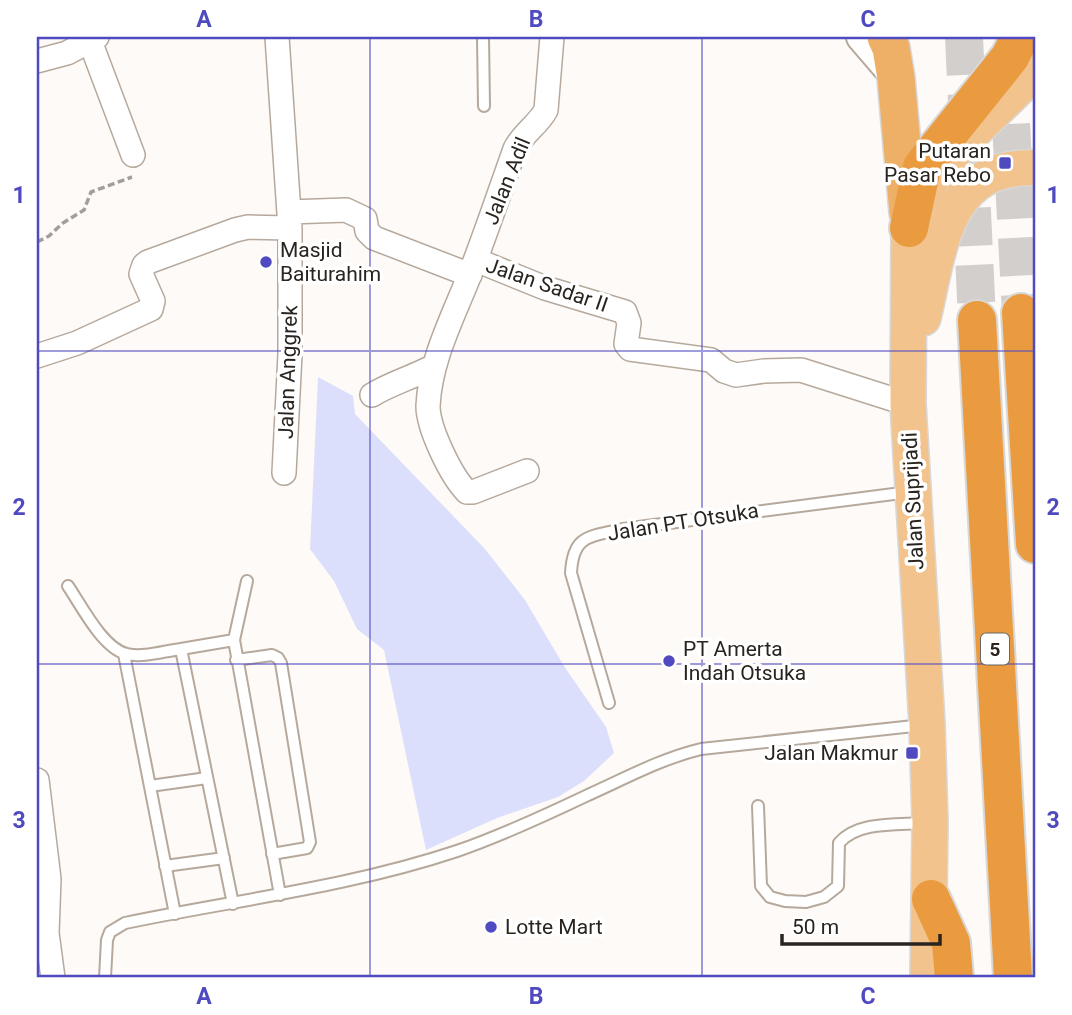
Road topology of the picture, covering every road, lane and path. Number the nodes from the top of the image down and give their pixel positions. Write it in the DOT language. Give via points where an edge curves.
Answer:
graph roads {
  1 [pos="277,37"];
  2 [pos="484,37"];
  3 [pos="552,37"];
  4 [pos="861,37"];
  5 [pos="886,37"];
  6 [pos="1020,37"];
  7 [pos="94,39"];
  8 [pos="37,61"];
  9 [pos="1035,70"];
  10 [pos="896,78"];
  11 [pos="484,106"];
  12 [pos="133,155"];
  13 [pos="1035,168"];
  14 [pos="290,220"];
  15 [pos="909,228"];
  16 [pos="37,242"];
  17 [pos="473,268"];
  18 [pos="1021,313"];
  19 [pos="977,320"];
  20 [pos="37,356"];
  21 [pos="434,366"];
  22 [pos="908,390"];
  23 [pos="372,395"];
  24 [pos="527,471"];
  25 [pos="284,473"];
  26 [pos="912,492"];
  27 [pos="1035,544"];
  28 [pos="247,581"];
  29 [pos="68,586"];
  30 [pos="234,640"];
  31 [pos="181,649"];
  32 [pos="124,654"];
  33 [pos="236,660"];
  34 [pos="609,703"];
  35 [pos="927,724"];
  36 [pos="207,778"];
  37 [pos="150,786"];
  38 [pos="38,791"];
  39 [pos="758,806"];
  40 [pos="930,822"];
  41 [pos="272,854"];
  42 [pos="224,858"];
  43 [pos="165,866"];
  44 [pos="280,895"];
  45 [pos="931,899"];
  46 [pos="233,904"];
  47 [pos="174,914"];
  48 [pos="42,936"];
  49 [pos="53,978"];
  50 [pos="105,978"];
  51 [pos="928,978"];
  52 [pos="954,978"];
  53 [pos="1013,978"];
  1 -- 14 [label="street, Jalan Anggrek"];
  2 -- 11 [label="lane"];
  3 -- 17 [label="street, Jalan Adil" via="546,110 515,149"];
  4 -- 10 [label="street"];
  5 -- 10 [label="highway"];
  6 -- 15 [label="highway" via="1010,57 922,167"];
  7 -- 8 [label="street"];
  7 -- 12 [label="street"];
  9 -- 15 [label="main road, Jalan Suprijadi" via="930,179"];
  10 -- 15 [label="highway"];
  12 -- 16 [label="path" via="133,177 91,192 84,210"];
  13 -- 22 [label="main road" via="987,176 950,214"];
  14 -- 17 [label="street" via="346,211 365,219 374,238"];
  14 -- 20 [label="street" via="235,230 144,265 141,274 153,301 151,309"];
  14 -- 25 [label="street, Jalan Anggrek"];
  15 -- 22 [label="main road, Jalan Suprijadi"];
  17 -- 21 [label="street, Jalan Adil"];
  17 -- 22 [label="street, Jalan Sadar II" via="625,312 629,349 711,360 736,375 801,370"];
  18 -- 27 [label="highway"];
  19 -- 53 [label="highway, 5"];
  21 -- 23 [label="street"];
  21 -- 24 [label="street, Jalan Adil" via="429,416 465,491"];
  22 -- 26 [label="main road, Jalan Suprijadi"];
  26 -- 34 [label="lane, Jalan PT Otsuka" via="623,529 583,541 572,556 572,573"];
  26 -- 35 [label="main road, Jalan Suprijadi"];
  28 -- 30 [label="lane"];
  29 -- 32 [label="lane" via="102,637"];
  30 -- 31 [label="lane"];
  30 -- 33 [label="lane"];
  31 -- 32 [label="lane"];
  31 -- 36 [label="lane"];
  32 -- 37 [label="lane"];
  33 -- 41 [label="lane"];
  33 -- 41 [label="lane" via="272,655 281,663 310,842 307,848"];
  35 -- 40 [label="main road, Jalan Suprijadi"];
  35 -- 44 [label="lane" via="677,755 460,850 368,877"];
  36 -- 37 [label="lane"];
  36 -- 42 [label="lane"];
  37 -- 43 [label="lane"];
  38 -- 48 [label="street" via="49,879"];
  39 -- 40 [label="lane" via="761,887 770,897 785,901 824,897 838,886 839,843 848,833"];
  40 -- 45 [label="main road, Jalan Suprijadi"];
  41 -- 44 [label="lane"];
  42 -- 43 [label="lane"];
  42 -- 46 [label="lane"];
  43 -- 47 [label="lane"];
  44 -- 46 [label="lane"];
  45 -- 51 [label="main road, Jalan Suprijadi"];
  45 -- 52 [label="highway" via="951,943"];
  46 -- 47 [label="lane"];
  47 -- 50 [label="lane" via="125,923 110,932"];
  48 -- 49 [label="street"];
}
